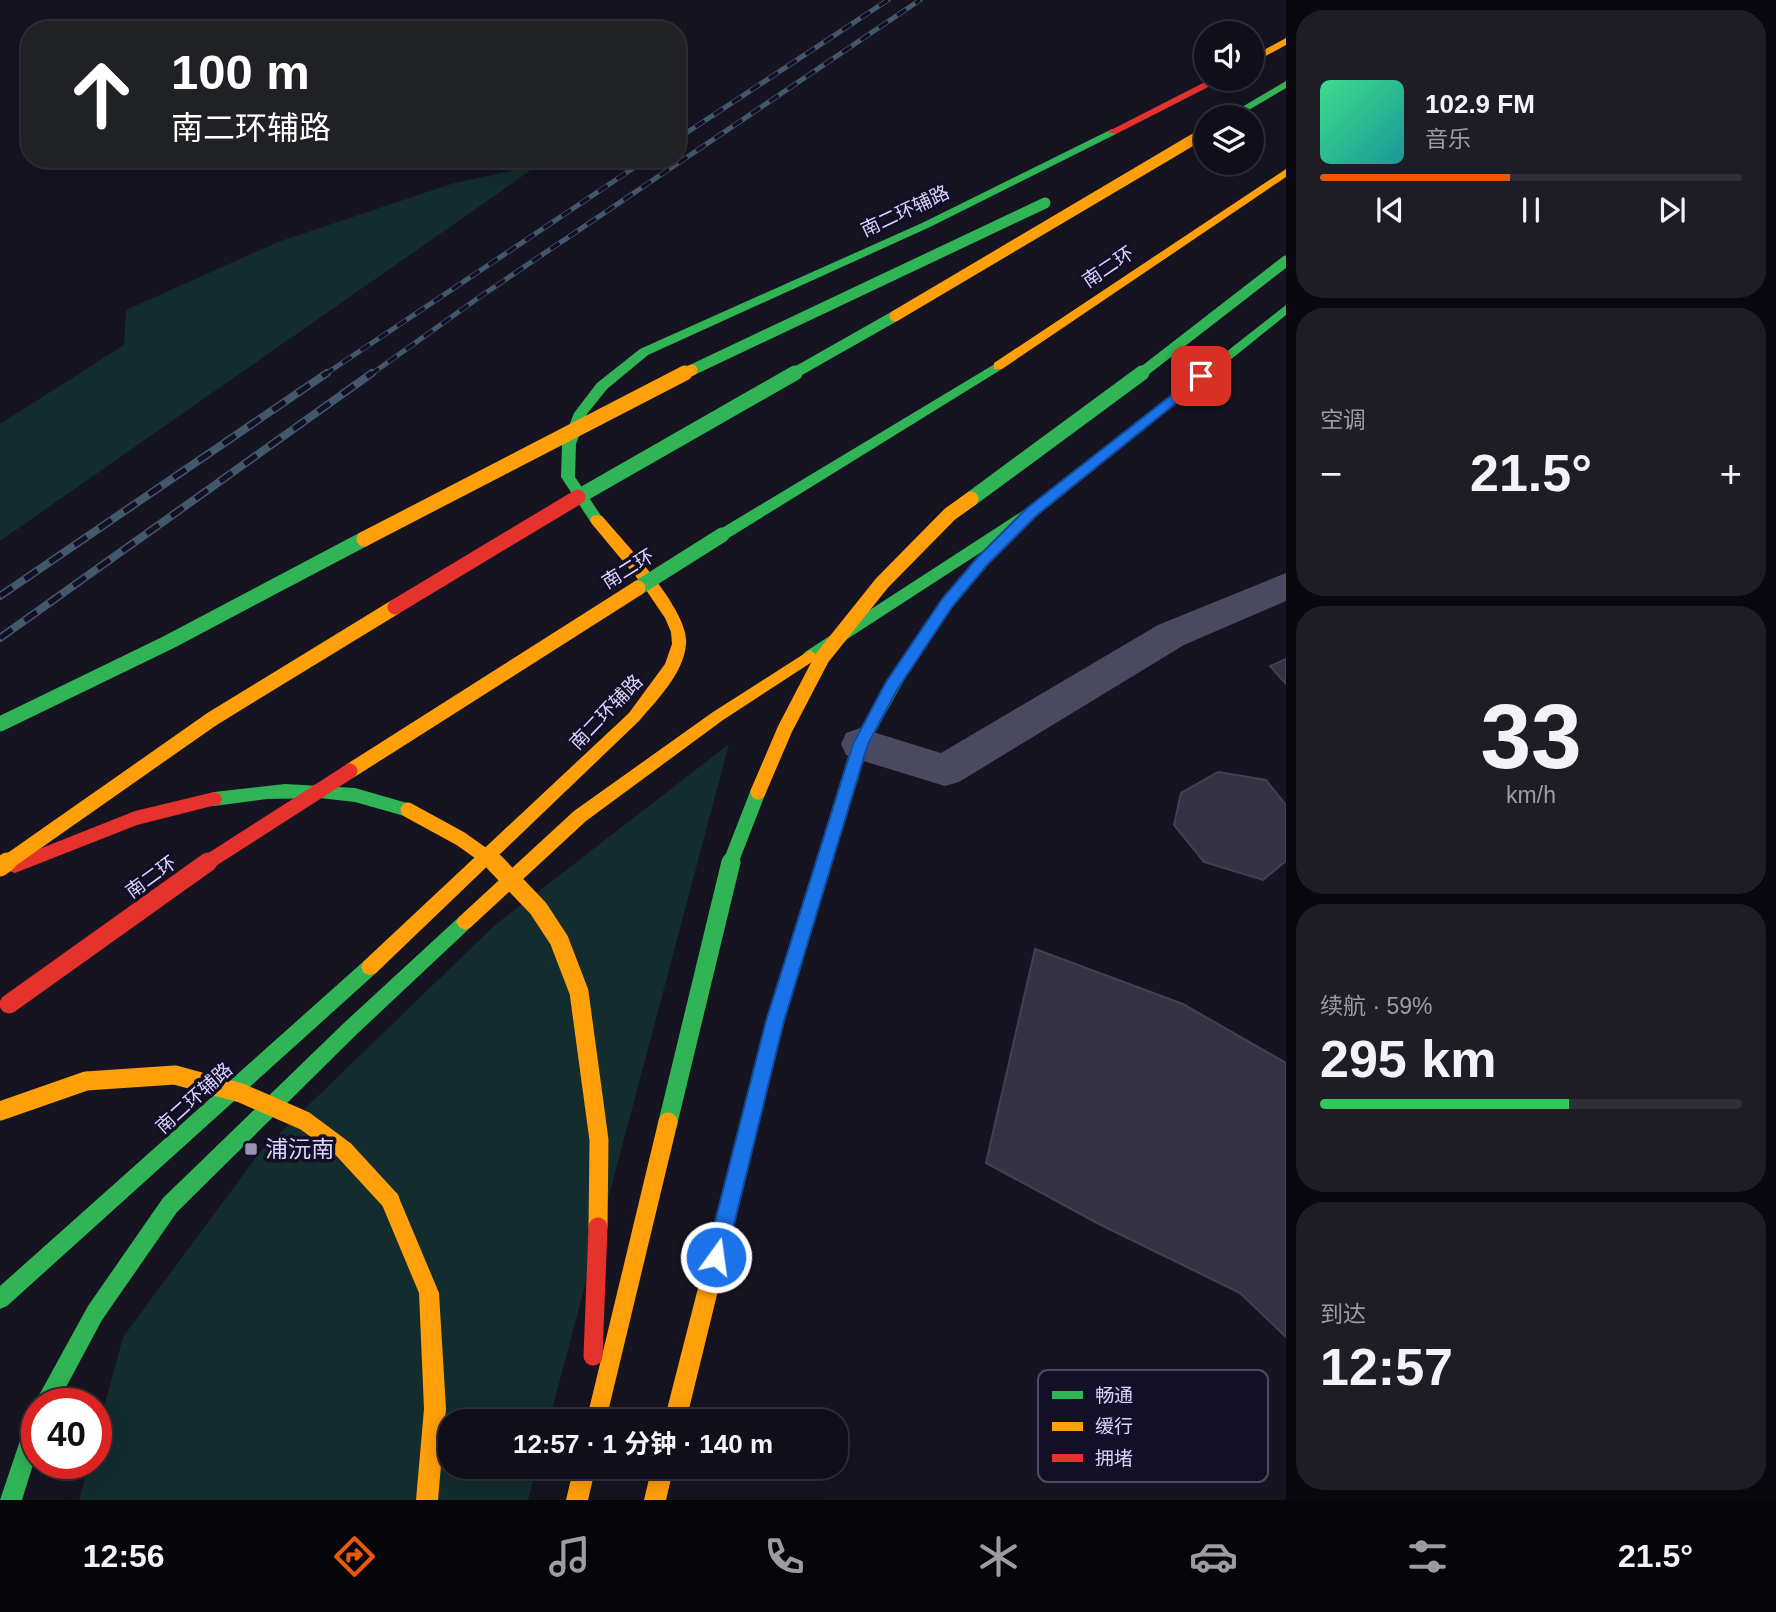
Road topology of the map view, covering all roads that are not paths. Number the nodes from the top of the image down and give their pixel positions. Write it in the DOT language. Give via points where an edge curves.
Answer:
graph roads {
  1 [pos="1286,41"];
  2 [pos="1264,54"];
  3 [pos="1286,84"];
  4 [pos="1195,91"];
  5 [pos="1250,105"];
  6 [pos="1194,135"];
  7 [pos="1194,137"];
  8 [pos="1286,172"];
  9 [pos="1093,181"];
  10 [pos="1055,198"];
  11 [pos="1286,261"];
  12 [pos="1286,309"];
  13 [pos="1032,512"];
  14 [pos="1286,586"];
  15 [pos="0,724"];
  16 [pos="860,744"];
  17 [pos="0,867"];
  18 [pos="0,873"];
  19 [pos="0,1011"];
  20 [pos="0,1111"];
  21 [pos="0,1299"];
  22 [pos="54,1388"];
  23 [pos="589,1409"];
  24 [pos="599,1409"];
  25 [pos="678,1409"];
  26 [pos="21,1467"];
  27 [pos="582,1479"];
  28 [pos="660,1479"];
  29 [pos="10,1500"];
  30 [pos="427,1500"];
  31 [pos="577,1500"];
  32 [pos="655,1500"];
  1 -- 2 [label="main road"];
  3 -- 5 [label="main road"];
  4 -- 21 [label="main road, 南二环辅路" via="926,225 644,352 602,386 581,414 569,444 568,477 671,612 680,642 663,682 634,717 373,964"];
  6 -- 9 [label="main road, bridge"];
  7 -- 17 [label="main road, bridge" via="861,336 541,518 212,719"];
  8 -- 19 [label="main road, 南二环, bridge" via="1012,357 204,864"];
  10 -- 15 [label="main road, bridge" via="644,392 169,642"];
  11 -- 24 [label="main road, bridge" via="950,514 882,583 822,658 785,729 733,852"];
  12 -- 13 [label="main road"];
  13 -- 16 [label="main road" via="947,603 891,686"];
  13 -- 22 [label="main road" via="718,716 580,816 351,1028 170,1205 95,1313"];
  14 -- 16 [label="street" via="1171,635 945,770"];
  16 -- 25 [label="main road" via="775,1021"];
  18 -- 23 [label="main road, bridge" via="86,835 187,802 269,791 347,794 408,810 501,867 559,940 579,992 600,1140 597,1304"];
  20 -- 30 [label="main road, bridge" via="86,1081 175,1075 241,1093 305,1121 344,1150 390,1200 429,1293 435,1409"];
  26 -- 29 [label="main road"];
  27 -- 31 [label="main road"];
  28 -- 32 [label="main road"];
}
